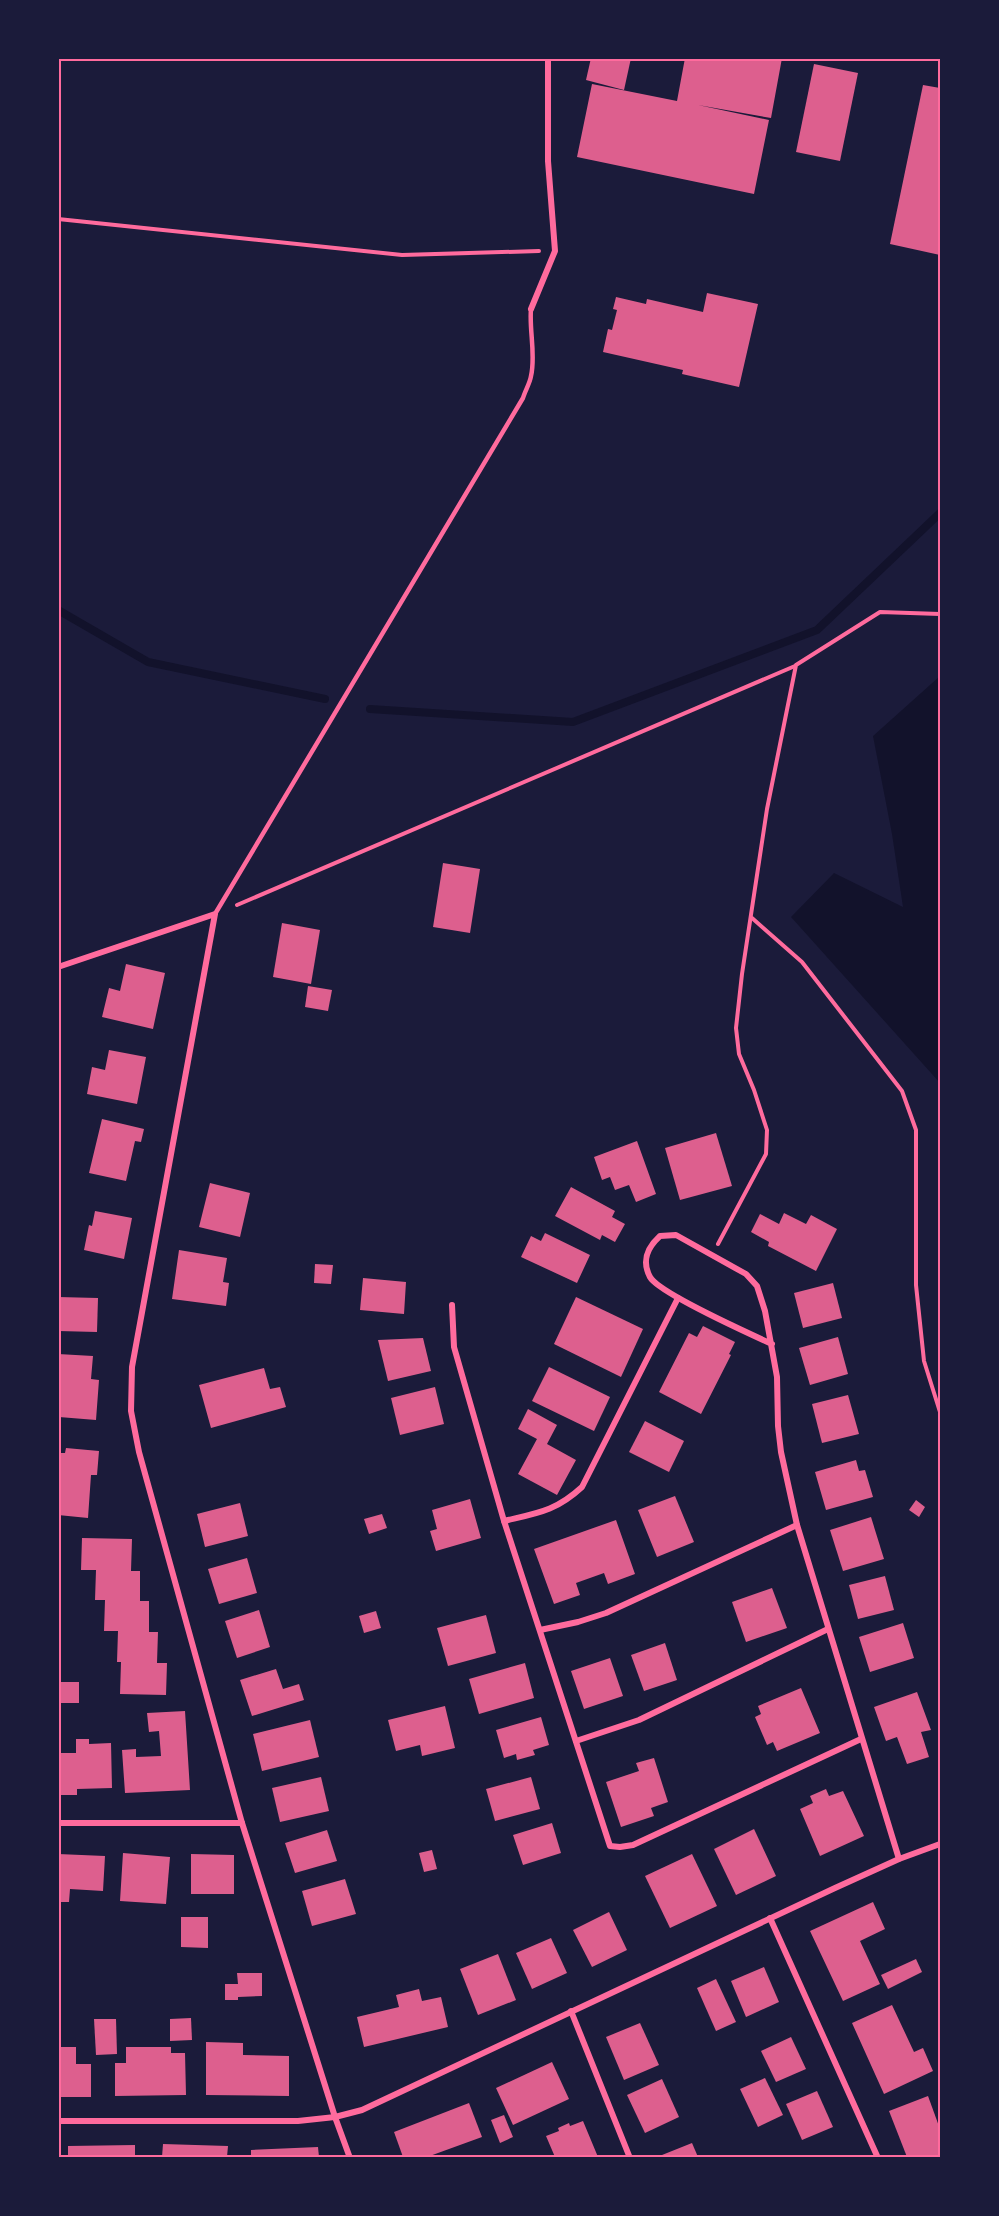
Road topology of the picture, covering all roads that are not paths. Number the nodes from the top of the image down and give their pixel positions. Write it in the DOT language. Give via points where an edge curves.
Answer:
graph roads {
  1 [pos="548,58"];
  2 [pos="531,309"];
  3 [pos="215,914"];
  4 [pos="58,967"];
  5 [pos="678,1298"];
  6 [pos="452,1305"];
  7 [pos="772,1344"];
  8 [pos="504,1521"];
  9 [pos="797,1525"];
  10 [pos="828,1629"];
  11 [pos="540,1630"];
  12 [pos="861,1739"];
  13 [pos="576,1740"];
  14 [pos="58,1823"];
  15 [pos="242,1823"];
  16 [pos="940,1845"];
  17 [pos="899,1859"];
  18 [pos="770,1918"];
  19 [pos="571,2011"];
  20 [pos="335,2117"];
  21 [pos="58,2121"];
  22 [pos="350,2157"];
  23 [pos="630,2157"];
  24 [pos="878,2157"];
  1 -- 2 [label="street" via="548,161 555,251"];
  2 -- 3 [label="lane" via="532,375 523,398"];
  3 -- 4 [label="street"];
  3 -- 15 [label="street" via="132,1367 131,1412"];
  5 -- 7 [label="street"];
  5 -- 7 [label="street" via="651,1279 646,1266 648,1247 660,1236 676,1235 746,1274 757,1286"];
  5 -- 8 [label="street" via="582,1487 566,1502"];
  6 -- 8 [label="street" via="454,1347"];
  7 -- 9 [label="street" via="778,1426"];
  8 -- 11 [label="street"];
  9 -- 10 [label="street"];
  9 -- 11 [label="street" via="606,1613"];
  10 -- 12 [label="street"];
  10 -- 13 [label="street" via="639,1720"];
  11 -- 13 [label="street"];
  12 -- 13 [label="street" via="620,1848 610,1846"];
  12 -- 17 [label="street"];
  14 -- 15 [label="street"];
  15 -- 20 [label="street"];
  16 -- 17 [label="street"];
  17 -- 18 [label="street"];
  18 -- 19 [label="street"];
  18 -- 24 [label="street"];
  19 -- 20 [label="street" via="362,2110"];
  19 -- 23 [label="street"];
  20 -- 21 [label="street" via="298,2121"];
  20 -- 22 [label="street"];
}
